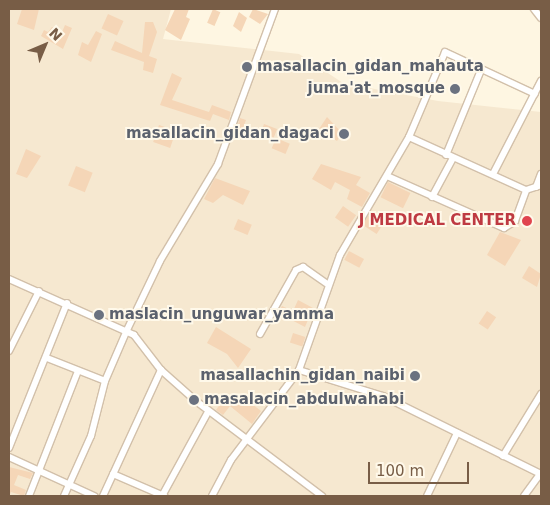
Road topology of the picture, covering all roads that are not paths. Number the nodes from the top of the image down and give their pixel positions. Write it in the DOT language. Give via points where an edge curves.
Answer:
graph roads {
  1 [pos="275,9"];
  2 [pos="534,9"];
  3 [pos="541,18"];
  4 [pos="481,70"];
  5 [pos="541,81"];
  6 [pos="535,94"];
  7 [pos="409,137"];
  8 [pos="449,156"];
  9 [pos="493,174"];
  10 [pos="541,174"];
  11 [pos="387,176"];
  12 [pos="539,186"];
  13 [pos="526,190"];
  14 [pos="432,197"];
  15 [pos="9,279"];
  16 [pos="327,284"];
  17 [pos="38,291"];
  18 [pos="68,303"];
  19 [pos="127,330"];
  20 [pos="260,334"];
  21 [pos="9,351"];
  22 [pos="47,358"];
  23 [pos="162,370"];
  24 [pos="299,370"];
  25 [pos="78,371"];
  26 [pos="105,381"];
  27 [pos="541,394"];
  28 [pos="208,412"];
  29 [pos="456,433"];
  30 [pos="245,440"];
  31 [pos="9,448"];
  32 [pos="503,456"];
  33 [pos="9,457"];
  34 [pos="40,472"];
  35 [pos="113,474"];
  36 [pos="541,474"];
  37 [pos="69,485"];
  38 [pos="29,496"];
  39 [pos="64,496"];
  40 [pos="94,496"];
  41 [pos="103,496"];
  42 [pos="163,496"];
  43 [pos="212,496"];
  44 [pos="321,496"];
  45 [pos="427,496"];
  46 [pos="524,496"];
  1 -- 19 [label="street" via="218,164 160,261"];
  2 -- 3 [label="street"];
  4 -- 6 [label="street"];
  4 -- 7 [label="street" via="445,52"];
  4 -- 8 [label="street"];
  5 -- 6 [label="street"];
  6 -- 9 [label="street"];
  7 -- 8 [label="street"];
  7 -- 11 [label="street"];
  8 -- 9 [label="street"];
  8 -- 14 [label="street"];
  9 -- 13 [label="street"];
  10 -- 12 [label="street"];
  11 -- 14 [label="street"];
  11 -- 16 [label="street"];
  12 -- 13 [label="street"];
  13 -- 14 [label="street" via="515,221 504,228"];
  15 -- 17 [label="street"];
  16 -- 20 [label="street" via="303,268 296,270"];
  16 -- 24 [label="street"];
  17 -- 18 [label="street"];
  17 -- 21 [label="street"];
  18 -- 19 [label="street"];
  18 -- 22 [label="street"];
  19 -- 23 [label="street" via="142,341"];
  19 -- 26 [label="street"];
  22 -- 25 [label="street"];
  22 -- 31 [label="street"];
  23 -- 28 [label="street"];
  23 -- 35 [label="street"];
  24 -- 29 [label="street" via="382,396"];
  24 -- 30 [label="street"];
  25 -- 26 [label="street"];
  25 -- 34 [label="street"];
  26 -- 37 [label="street" via="91,436"];
  27 -- 32 [label="street"];
  28 -- 30 [label="street"];
  28 -- 42 [label="street"];
  29 -- 32 [label="street"];
  29 -- 45 [label="street"];
  30 -- 43 [label="street"];
  30 -- 44 [label="street"];
  32 -- 36 [label="street"];
  33 -- 34 [label="street"];
  34 -- 37 [label="street"];
  34 -- 38 [label="street"];
  35 -- 41 [label="street"];
  35 -- 42 [label="street"];
  36 -- 46 [label="street"];
  37 -- 39 [label="street"];
  37 -- 40 [label="street"];
}
